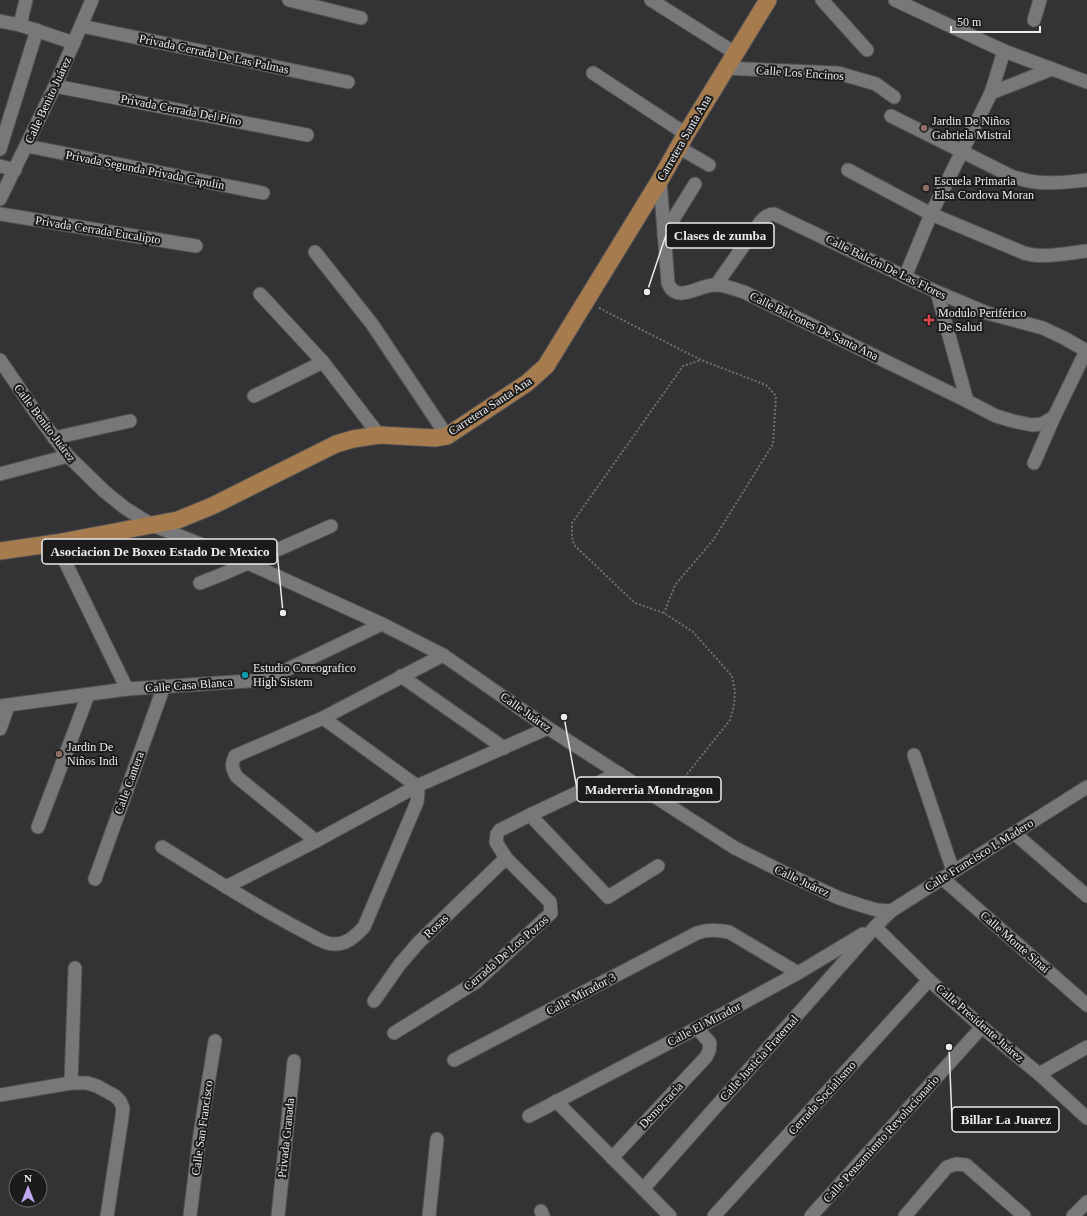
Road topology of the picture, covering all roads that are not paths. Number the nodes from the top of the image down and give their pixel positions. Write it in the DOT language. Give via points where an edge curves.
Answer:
graph roads {
  1 [pos="26,0"];
  2 [pos="92,0"];
  3 [pos="289,0"];
  4 [pos="651,0"];
  5 [pos="768,0"];
  6 [pos="822,0"];
  7 [pos="895,0"];
  8 [pos="1040,0"];
  9 [pos="361,18"];
  10 [pos="1034,20"];
  11 [pos="0,21"];
  12 [pos="20,25"];
  13 [pos="81,26"];
  14 [pos="37,30"];
  15 [pos="74,43"];
  16 [pos="867,50"];
  17 [pos="1004,51"];
  18 [pos="735,53"];
  19 [pos="725,68"];
  20 [pos="1052,69"];
  21 [pos="593,73"];
  22 [pos="348,82"];
  23 [pos="1087,82"];
  24 [pos="55,86"];
  25 [pos="991,93"];
  26 [pos="894,97"];
  27 [pos="891,116"];
  28 [pos="307,135"];
  29 [pos="682,140"];
  30 [pos="27,146"];
  31 [pos="0,149"];
  32 [pos="962,152"];
  33 [pos="709,165"];
  34 [pos="0,166"];
  35 [pos="14,170"];
  36 [pos="848,170"];
  37 [pos="660,180"];
  38 [pos="1087,180"];
  39 [pos="696,184"];
  40 [pos="263,193"];
  41 [pos="0,199"];
  42 [pos="0,214"];
  43 [pos="931,214"];
  44 [pos="664,234"];
  45 [pos="196,246"];
  46 [pos="1087,251"];
  47 [pos="314,252"];
  48 [pos="905,277"];
  49 [pos="716,285"];
  50 [pos="937,292"];
  51 [pos="260,294"];
  52 [pos="1087,351"];
  53 [pos="0,360"];
  54 [pos="324,362"];
  55 [pos="254,396"];
  56 [pos="967,401"];
  57 [pos="1054,417"];
  58 [pos="130,421"];
  59 [pos="378,435"];
  60 [pos="447,436"];
  61 [pos="54,438"];
  62 [pos="68,456"];
  63 [pos="1034,463"];
  64 [pos="0,474"];
  65 [pos="152,525"];
  66 [pos="330,526"];
  67 [pos="56,542"];
  68 [pos="0,551"];
  69 [pos="248,563"];
  70 [pos="200,583"];
  71 [pos="382,624"];
  72 [pos="443,655"];
  73 [pos="401,676"];
  74 [pos="164,686"];
  75 [pos="126,689"];
  76 [pos="88,695"];
  77 [pos="4,706"];
  78 [pos="323,718"];
  79 [pos="548,728"];
  80 [pos="0,729"];
  81 [pos="504,748"];
  82 [pos="914,755"];
  83 [pos="619,773"];
  84 [pos="416,786"];
  85 [pos="1087,786"];
  86 [pos="530,815"];
  87 [pos="38,827"];
  88 [pos="1014,833"];
  89 [pos="316,841"];
  90 [pos="162,847"];
  91 [pos="506,858"];
  92 [pos="658,866"];
  93 [pos="948,875"];
  94 [pos="94,879"];
  95 [pos="226,887"];
  96 [pos="1087,896"];
  97 [pos="891,911"];
  98 [pos="875,927"];
  99 [pos="75,968"];
  100 [pos="798,973"];
  101 [pos="929,980"];
  102 [pos="374,1001"];
  103 [pos="1087,1005"];
  104 [pos="982,1027"];
  105 [pos="697,1028"];
  106 [pos="394,1033"];
  107 [pos="215,1041"];
  108 [pos="1087,1047"];
  109 [pos="454,1060"];
  110 [pos="294,1061"];
  111 [pos="1039,1074"];
  112 [pos="71,1083"];
  113 [pos="0,1095"];
  114 [pos="556,1101"];
  115 [pos="529,1116"];
  116 [pos="1087,1118"];
  117 [pos="437,1139"];
  118 [pos="612,1158"];
  119 [pos="643,1189"];
  120 [pos="1087,1202"];
  121 [pos="106,1216"];
  122 [pos="190,1216"];
  123 [pos="278,1216"];
  124 [pos="429,1216"];
  125 [pos="670,1216"];
  126 [pos="714,1216"];
  127 [pos="811,1216"];
  128 [pos="905,1216"];
  129 [pos="1024,1216"];
  130 [pos="1073,1216"];
  1 -- 12 [label="street"];
  2 -- 13 [label="street, Calle Benito Juárez"];
  3 -- 9 [label="street"];
  4 -- 18 [label="street"];
  5 -- 18 [label="main road, Carretera Santa Ana"];
  6 -- 16 [label="street"];
  7 -- 17 [label="street"];
  8 -- 10 [label="street"];
  11 -- 12 [label="street"];
  12 -- 14 [label="street"];
  13 -- 15 [label="street, Calle Benito Juárez"];
  13 -- 22 [label="street, Privada Cerrada De Las Palmas"];
  14 -- 15 [label="street"];
  14 -- 31 [label="street"];
  15 -- 24 [label="street, Calle Benito Juárez"];
  17 -- 20 [label="street"];
  17 -- 25 [label="street"];
  18 -- 19 [label="main road, Carretera Santa Ana"];
  19 -- 26 [label="street, Calle Los Encinos" via="838,73 876,84"];
  19 -- 29 [label="main road, Carretera Santa Ana"];
  20 -- 23 [label="street"];
  20 -- 25 [label="street"];
  21 -- 29 [label="street"];
  24 -- 28 [label="street, Privada Cerrada Del Pino"];
  24 -- 30 [label="street, Calle Benito Juárez"];
  25 -- 32 [label="street"];
  27 -- 32 [label="street"];
  29 -- 33 [label="street"];
  29 -- 37 [label="main road, Carretera Santa Ana"];
  30 -- 35 [label="street, Calle Benito Juárez"];
  30 -- 40 [label="street, Privada Segunda Privada Capulín"];
  32 -- 38 [label="street" via="1026,182 1041,184"];
  32 -- 43 [label="street"];
  34 -- 35 [label="street"];
  35 -- 41 [label="street, Calle Benito Juárez"];
  36 -- 43 [label="street"];
  37 -- 44 [label="street, Calle Balcones De Santa Ana"];
  37 -- 60 [label="main road, Carretera Santa Ana" via="546,366 537,375"];
  39 -- 44 [label="street"];
  42 -- 45 [label="street, Privada Cerrada Eucalipto"];
  43 -- 46 [label="street" via="1028,255 1044,256"];
  43 -- 48 [label="street"];
  44 -- 49 [label="street, Calle Balcones De Santa Ana" via="668,283 672,290 684,294"];
  47 -- 60 [label="street" via="372,324"];
  48 -- 49 [label="street, Calle Balcón De Las Flores" via="778,215 770,214 761,221"];
  48 -- 50 [label="street, Calle Balcón De Las Flores"];
  49 -- 56 [label="street, Calle Balcones De Santa Ana" via="744,292"];
  50 -- 52 [label="street, Calle Balcón De Las Flores" via="987,313 1043,328"];
  50 -- 56 [label="street"];
  51 -- 54 [label="street"];
  52 -- 57 [label="street, Calle Balcón De Las Flores"];
  53 -- 61 [label="street, Calle Benito Juárez"];
  54 -- 55 [label="street"];
  54 -- 59 [label="street"];
  56 -- 57 [label="street, Calle Balcones De Santa Ana" via="996,416 1013,421 1042,424"];
  57 -- 63 [label="street, Calle Balcón De Las Flores"];
  58 -- 61 [label="street"];
  59 -- 60 [label="main road, Carretera Santa Ana" via="435,438"];
  59 -- 65 [label="main road, Carretera Santa Ana" via="336,444 212,506 178,520"];
  61 -- 62 [label="street, Calle Benito Juárez"];
  62 -- 64 [label="street"];
  62 -- 65 [label="street, Calle Benito Juárez" via="104,491"];
  65 -- 67 [label="main road, Carretera Santa Ana"];
  65 -- 69 [label="street, Calle Juárez"];
  66 -- 69 [label="street"];
  67 -- 68 [label="main road, Carretera Santa Ana"];
  67 -- 75 [label="street"];
  69 -- 70 [label="street"];
  69 -- 71 [label="street, Calle Juárez"];
  71 -- 72 [label="street, Calle Juárez"];
  71 -- 74 [label="street, Calle Casa Blanca" via="265,680"];
  72 -- 73 [label="street"];
  72 -- 79 [label="street, Calle Juárez"];
  73 -- 78 [label="street"];
  73 -- 81 [label="street"];
  74 -- 75 [label="street, Calle Casa Blanca"];
  74 -- 94 [label="street, Calle Cantera"];
  75 -- 76 [label="street, Calle Casa Blanca"];
  76 -- 77 [label="street, Calle Casa Blanca"];
  76 -- 87 [label="street"];
  77 -- 80 [label="street"];
  78 -- 84 [label="street"];
  78 -- 89 [label="street" via="235,756 232,762 236,777"];
  79 -- 81 [label="street"];
  79 -- 83 [label="street, Calle Juárez"];
  81 -- 84 [label="street"];
  82 -- 93 [label="street"];
  83 -- 86 [label="street"];
  83 -- 97 [label="street, Calle Juárez" via="736,848 785,873 839,898 878,910"];
  84 -- 89 [label="street"];
  84 -- 95 [label="street" via="417,802 364,927 352,939 341,944 331,944"];
  85 -- 88 [label="street, Calle Francisco I. Madero"];
  86 -- 91 [label="street" via="496,834 496,842"];
  86 -- 92 [label="street" via="608,897"];
  88 -- 93 [label="street, Calle Francisco I. Madero"];
  88 -- 96 [label="street"];
  89 -- 95 [label="street"];
  90 -- 95 [label="street"];
  91 -- 102 [label="street, Rosas" via="419,942"];
  91 -- 106 [label="street, Cerrada De Los Pozos" via="550,902 551,914 476,982"];
  93 -- 97 [label="street, Calle Francisco I. Madero"];
  93 -- 103 [label="street, Calle Monte Sinaí"];
  97 -- 98 [label="street, Calle Francisco I. Madero"];
  98 -- 100 [label="street, Calle El Mirador"];
  98 -- 101 [label="street, Calle Presidente Juárez"];
  98 -- 119 [label="street, Calle Justicia Fraternal"];
  99 -- 112 [label="street"];
  100 -- 105 [label="street, Calle El Mirador"];
  100 -- 109 [label="street, Calle Mirador 3" via="729,932 707,930"];
  101 -- 104 [label="street, Calle Presidente Juárez"];
  101 -- 126 [label="street, Cerrada Socialismo"];
  104 -- 111 [label="street, Calle Presidente Juárez"];
  104 -- 127 [label="street, Calle Pensamiento Revolucionario"];
  105 -- 114 [label="street, Calle El Mirador"];
  105 -- 118 [label="street, Democracia" via="710,1043 706,1057"];
  107 -- 122 [label="street, Calle San Francisco"];
  108 -- 111 [label="street"];
  110 -- 123 [label="street, Privada Granada"];
  111 -- 116 [label="street, Calle Presidente Juárez"];
  112 -- 113 [label="street"];
  112 -- 121 [label="street" via="97,1086 115,1096 123,1108"];
  114 -- 115 [label="street, Calle El Mirador"];
  114 -- 118 [label="street"];
  117 -- 124 [label="street"];
  118 -- 119 [label="street"];
  119 -- 125 [label="street"];
  120 -- 130 [label="street"];
  128 -- 129 [label="street" via="947,1167 956,1164 966,1165"];
}
